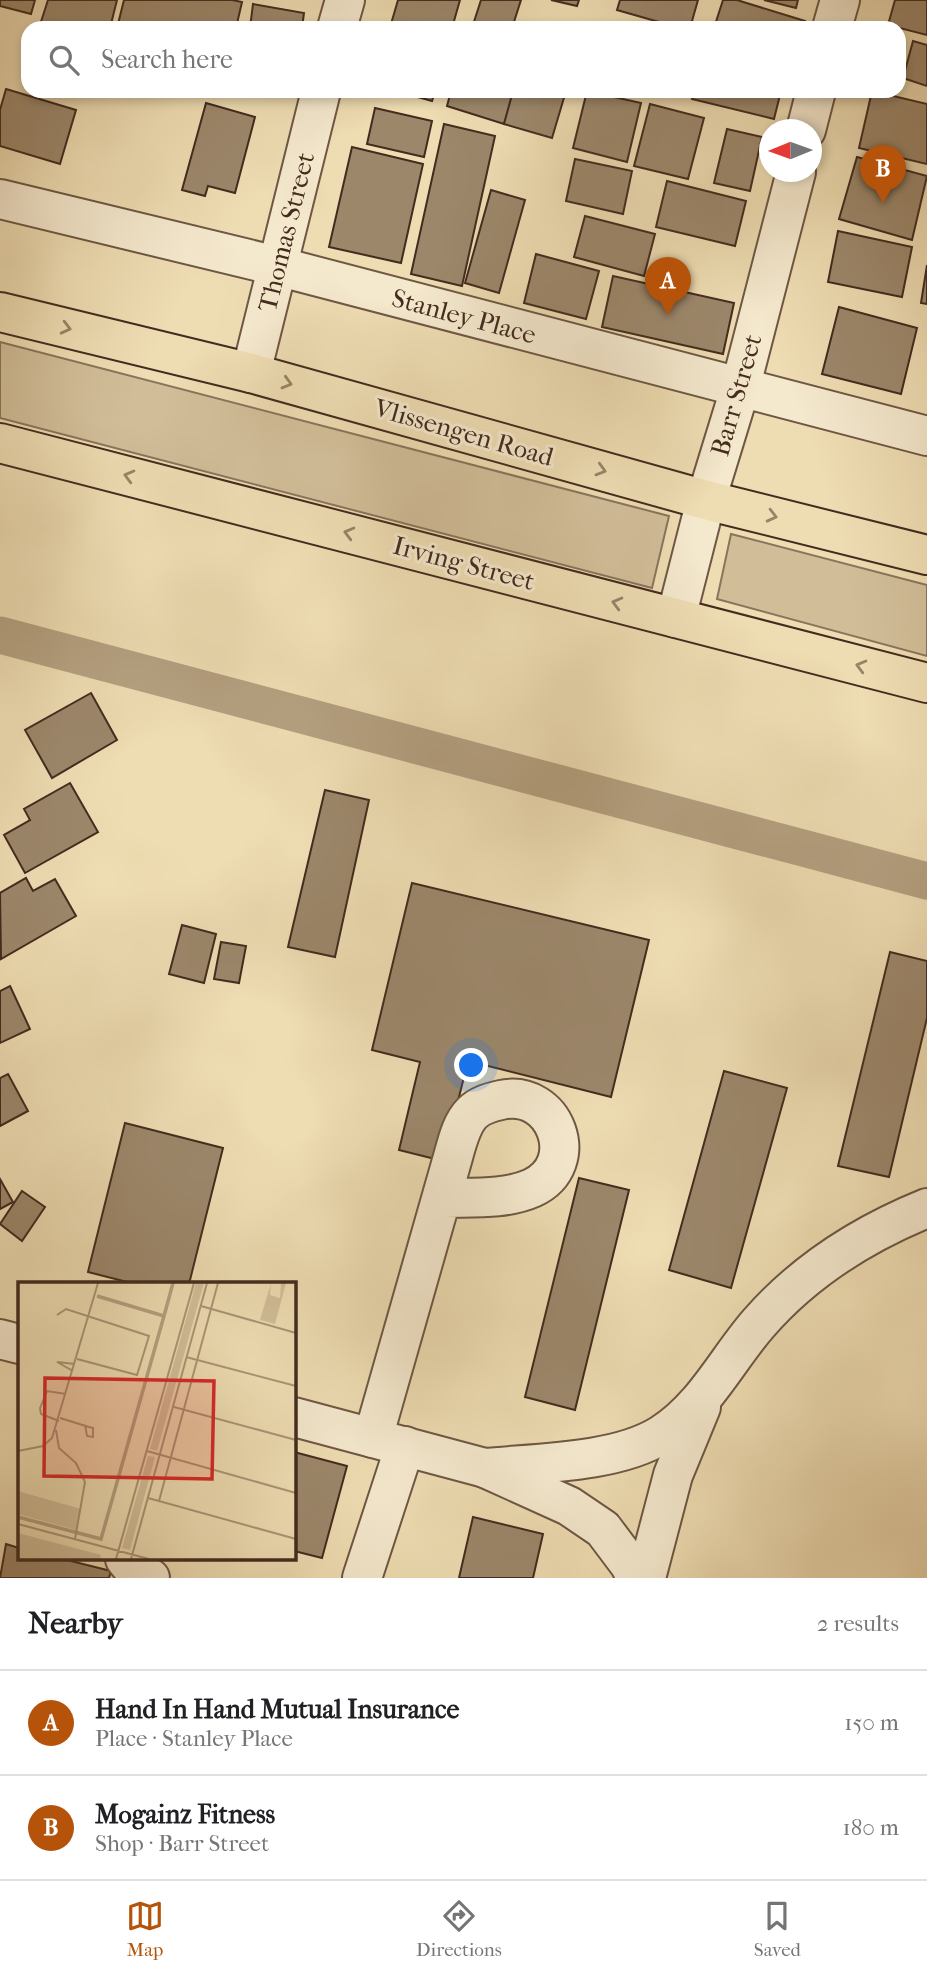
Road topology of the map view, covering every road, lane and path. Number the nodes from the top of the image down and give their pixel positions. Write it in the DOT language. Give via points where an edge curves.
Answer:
graph roads {
  1 [pos="345,0"];
  2 [pos="839,0"];
  3 [pos="339,21"];
  4 [pos="834,21"];
  5 [pos="319,98"];
  6 [pos="814,98"];
  7 [pos="809,119"];
  8 [pos="793,182"];
  9 [pos="0,199"];
  10 [pos="276,266"];
  11 [pos="0,312"];
  12 [pos="251,373"];
  13 [pos="740,389"];
  14 [pos="927,436"];
  15 [pos="0,443"];
  16 [pos="706,500"];
  17 [pos="927,555"];
  18 [pos="676,618"];
  19 [pos="927,683"];
  20 [pos="442,1198"];
  21 [pos="927,1208"];
  22 [pos="0,1339"];
  23 [pos="18,1344"];
  24 [pos="712,1385"];
  25 [pos="296,1418"];
  26 [pos="389,1442"];
  27 [pos="485,1468"];
  28 [pos="126,1560"];
  29 [pos="150,1578"];
  30 [pos="362,1578"];
  31 [pos="636,1578"];
  32 [pos="646,1578"];
  1 -- 3 [label="street"];
  2 -- 4 [label="street"];
  5 -- 10 [label="street, Thomas Street"];
  6 -- 7 [label="street"];
  8 -- 13 [label="street, Barr Street"];
  9 -- 10 [label="street, Stanley Place"];
  10 -- 12 [label="street, Thomas Street"];
  10 -- 13 [label="street, Stanley Place"];
  11 -- 12 [label="main road, Vlissengen Road, one-way"];
  12 -- 16 [label="main road, Vlissengen Road, one-way"];
  13 -- 14 [label="street, Stanley Place"];
  13 -- 16 [label="street, Barr Street"];
  18 -- 15 [label="main road, Irving Street, one-way"];
  16 -- 17 [label="main road, Vlissengen Road, one-way"];
  16 -- 18 [label="street, Barr Street"];
  19 -- 18 [label="main road, Irving Street, one-way"];
  20 -- 26 [label="street"];
  21 -- 24 [label="street" via="852,1244 800,1282 760,1322"];
  22 -- 23 [label="street"];
  24 -- 27 [label="street" via="687,1416 660,1436 634,1447 583,1458"];
  24 -- 32 [label="street" via="673,1475"];
  25 -- 26 [label="street"];
  26 -- 27 [label="street"];
  26 -- 30 [label="street"];
  27 -- 31 [label="street" via="569,1506 603,1529"];
  28 -- 29 [label="street"];
}
